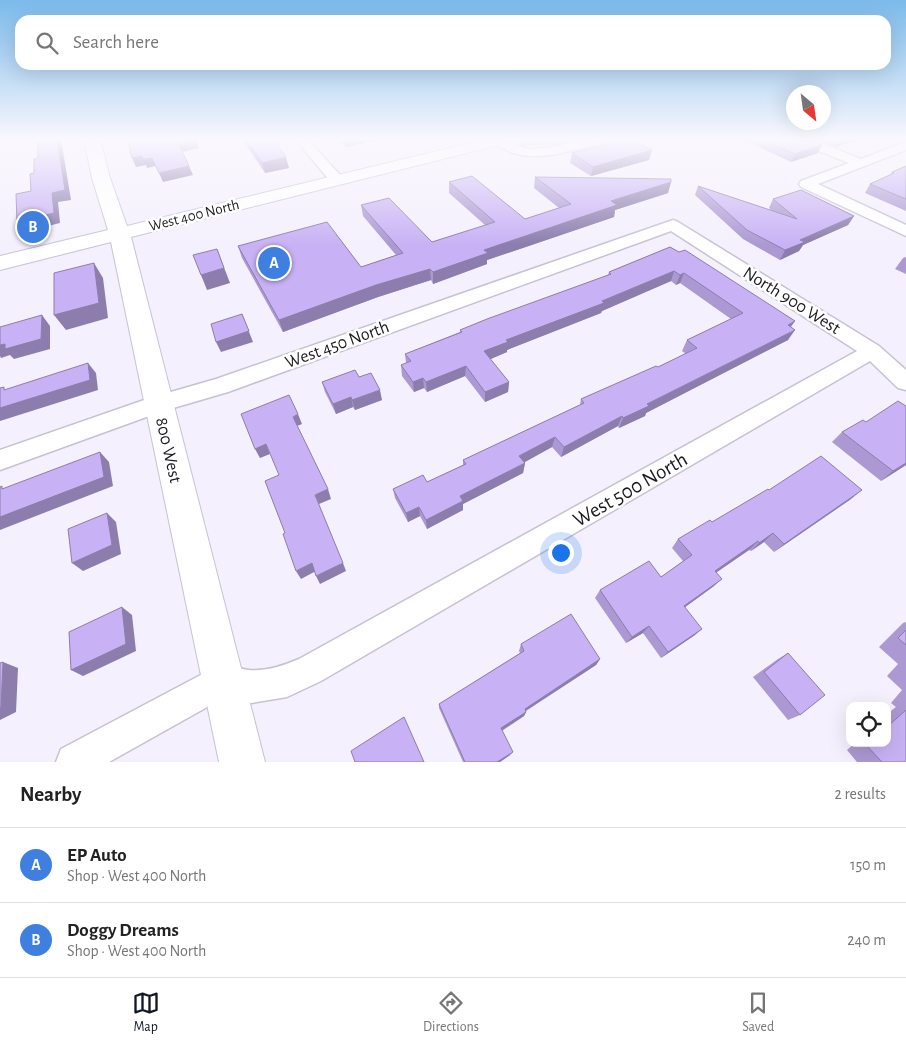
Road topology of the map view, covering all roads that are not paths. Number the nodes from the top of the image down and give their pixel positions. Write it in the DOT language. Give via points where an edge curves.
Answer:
graph roads {
  1 [pos="100,175"];
  2 [pos="332,175"];
  3 [pos="354,175"];
  4 [pos="829,175"];
  5 [pos="336,179"];
  6 [pos="673,226"];
  7 [pos="906,231"];
  8 [pos="120,233"];
  9 [pos="0,263"];
  10 [pos="872,351"];
  11 [pos="906,382"];
  12 [pos="158,404"];
  13 [pos="0,460"];
  14 [pos="223,680"];
  15 [pos="74,762"];
  16 [pos="242,762"];
  1 -- 8 [label="street, 800 West"];
  2 -- 5 [label="street"];
  3 -- 5 [label="street, West 400 North"];
  4 -- 7 [label="street" via="806,184"];
  5 -- 8 [label="street, West 400 North"];
  6 -- 10 [label="street, North 900 West"];
  6 -- 12 [label="street, West 450 North" via="220,386"];
  8 -- 9 [label="street, West 400 North"];
  8 -- 12 [label="street, 800 West"];
  10 -- 11 [label="street, North 900 West"];
  10 -- 14 [label="street, West 500 North" via="310,670 287,681 251,687"];
  12 -- 13 [label="street, West 450 North"];
  12 -- 14 [label="street, 800 West"];
  14 -- 15 [label="street"];
  14 -- 16 [label="street, 800 West"];
}
